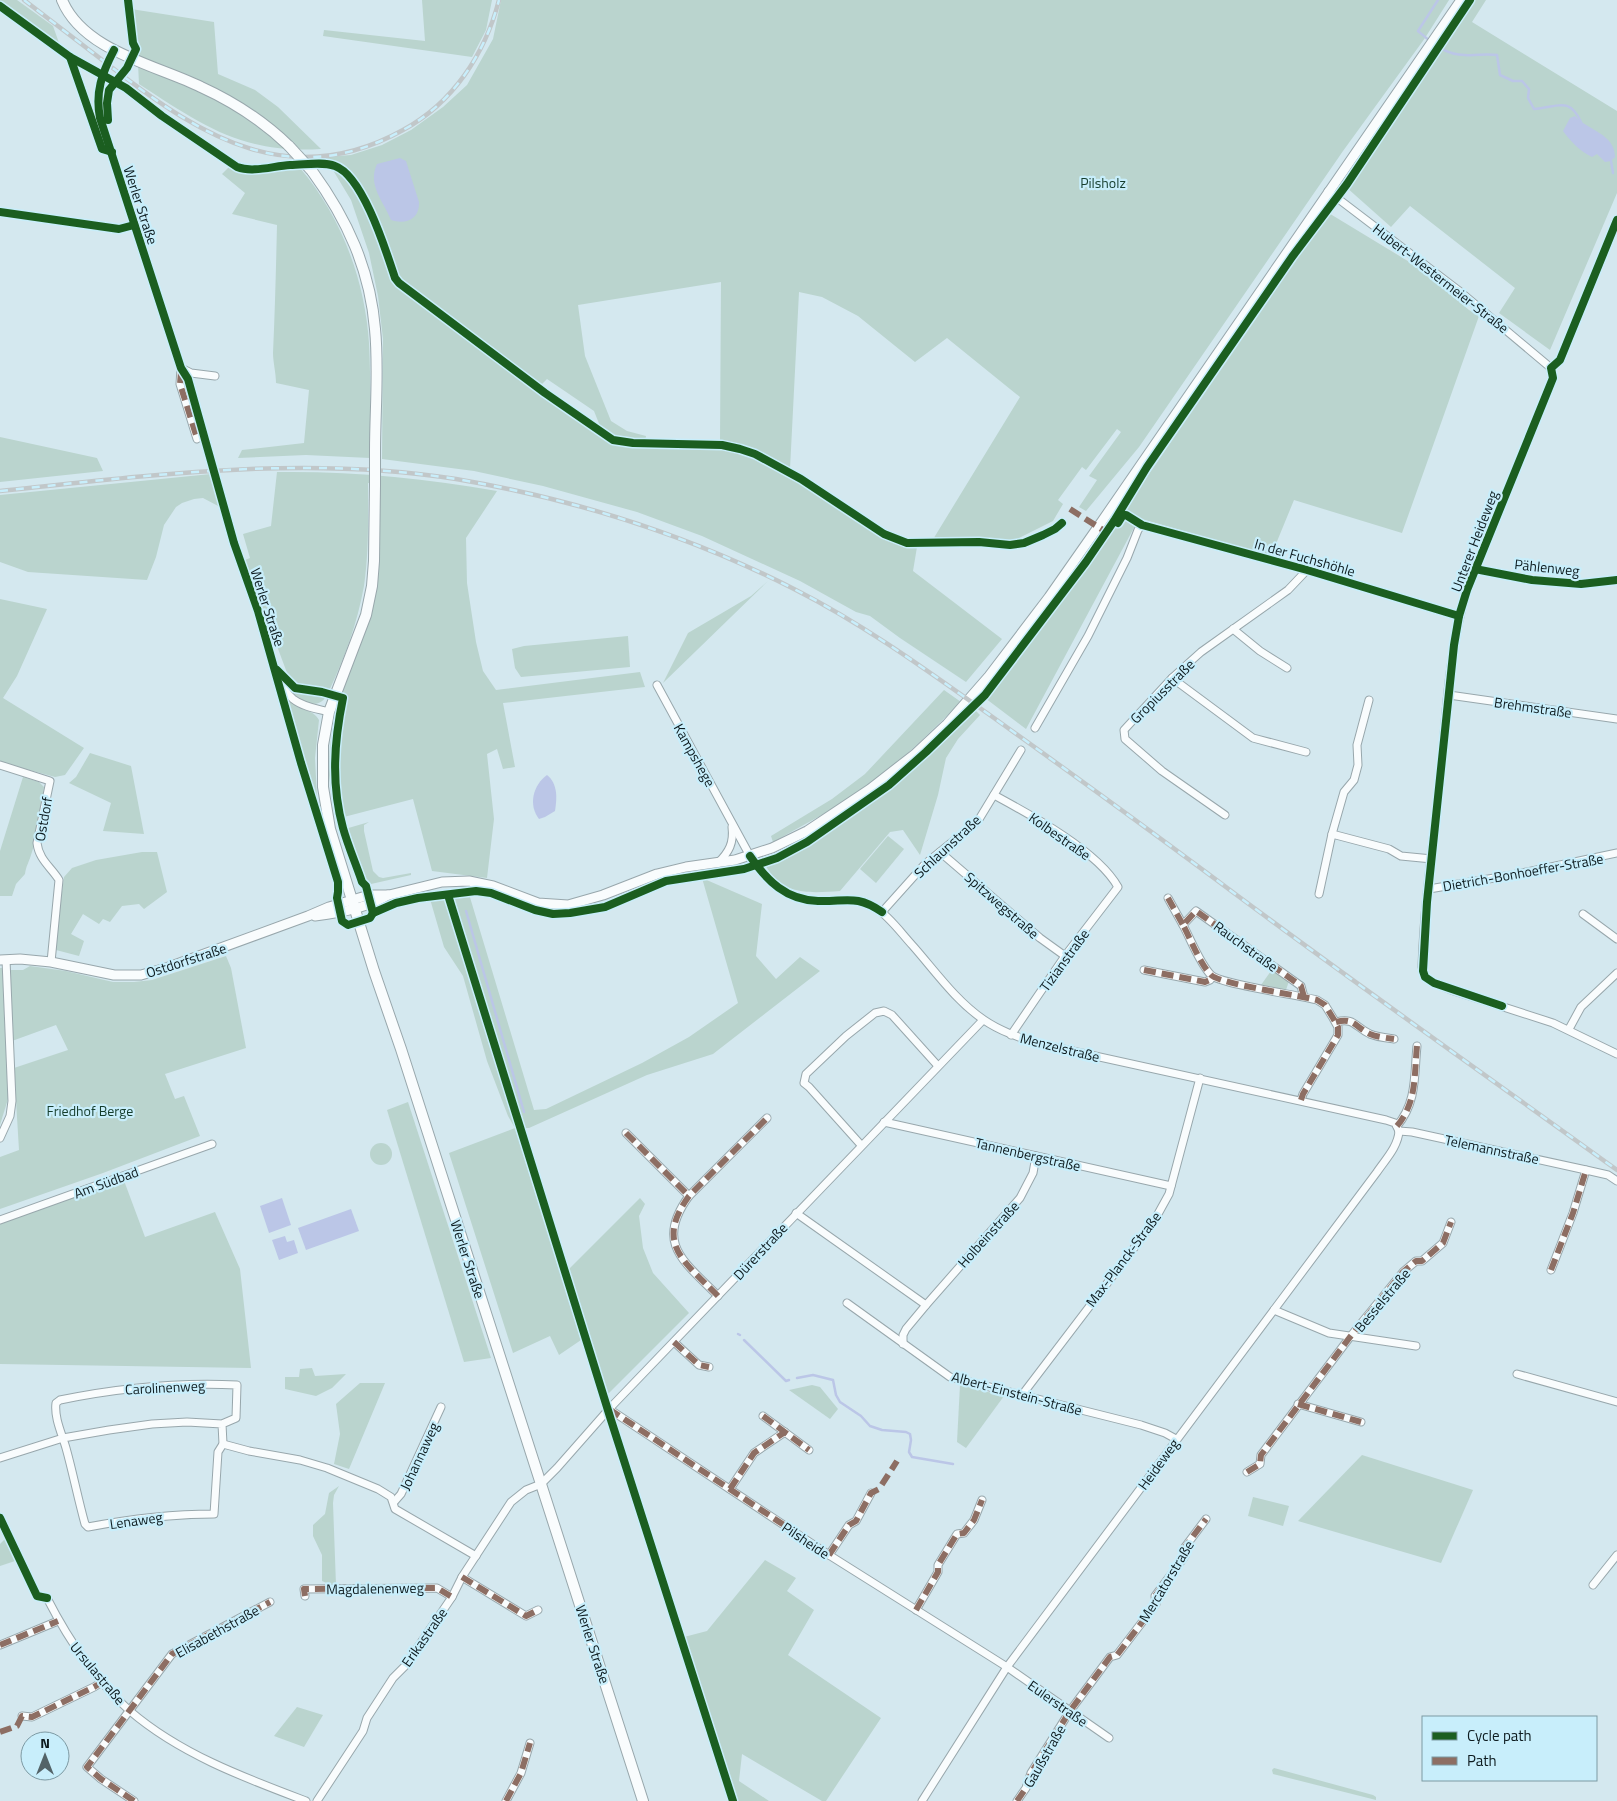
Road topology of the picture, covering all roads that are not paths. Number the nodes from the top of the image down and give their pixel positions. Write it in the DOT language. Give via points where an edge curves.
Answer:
graph roads {
  1 [pos="62,0"];
  2 [pos="1461,0"];
  3 [pos="114,50"];
  4 [pos="1328,192"];
  5 [pos="0,212"];
  6 [pos="1617,220"];
  7 [pos="134,225"];
  8 [pos="181,368"];
  9 [pos="1551,368"];
  10 [pos="215,376"];
  11 [pos="197,438"];
  12 [pos="237,553"];
  13 [pos="1475,569"];
  14 [pos="1307,570"];
  15 [pos="1617,580"];
  16 [pos="1459,616"];
  17 [pos="1233,629"];
  18 [pos="1287,668"];
  19 [pos="1172,678"];
  20 [pos="657,685"];
  21 [pos="1449,695"];
  22 [pos="1369,700"];
  23 [pos="329,712"];
  24 [pos="1617,719"];
  25 [pos="1035,728"];
  26 [pos="1021,750"];
  27 [pos="1306,752"];
  28 [pos="0,765"];
  29 [pos="994,795"];
  30 [pos="1225,815"];
  31 [pos="732,824"];
  32 [pos="1332,834"];
  33 [pos="940,852"];
  34 [pos="1617,853"];
  35 [pos="750,856"];
  36 [pos="1432,859"];
  37 [pos="718,863"];
  38 [pos="1118,887"];
  39 [pos="1429,889"];
  40 [pos="1319,894"];
  41 [pos="1168,898"];
  42 [pos="353,904"];
  43 [pos="882,912"];
  44 [pos="1583,914"];
  45 [pos="1183,925"];
  46 [pos="1617,939"];
  47 [pos="1065,956"];
  48 [pos="3,960"];
  49 [pos="51,962"];
  50 [pos="1144,970"];
  51 [pos="1617,973"];
  52 [pos="1212,977"];
  53 [pos="1304,997"];
  54 [pos="983,1020"];
  55 [pos="1336,1022"];
  56 [pos="1569,1029"];
  57 [pos="1011,1035"];
  58 [pos="1394,1039"];
  59 [pos="1417,1046"];
  60 [pos="1617,1054"];
  61 [pos="938,1066"];
  62 [pos="1200,1078"];
  63 [pos="1301,1100"];
  64 [pos="766,1118"];
  65 [pos="884,1122"];
  66 [pos="1398,1129"];
  67 [pos="626,1133"];
  68 [pos="0,1138"];
  69 [pos="212,1144"];
  70 [pos="862,1145"];
  71 [pos="1036,1156"];
  72 [pos="1586,1170"];
  73 [pos="1617,1181"];
  74 [pos="1171,1186"];
  75 [pos="689,1196"];
  76 [pos="796,1213"];
  77 [pos="0,1220"];
  78 [pos="1451,1222"];
  79 [pos="1551,1270"];
  80 [pos="718,1296"];
  81 [pos="847,1303"];
  82 [pos="926,1305"];
  83 [pos="1274,1310"];
  84 [pos="1350,1337"];
  85 [pos="674,1342"];
  86 [pos="903,1344"];
  87 [pos="1416,1346"];
  88 [pos="709,1367"];
  89 [pos="1517,1374"];
  90 [pos="1022,1395"];
  91 [pos="1617,1402"];
  92 [pos="1298,1404"];
  93 [pos="441,1408"];
  94 [pos="608,1409"];
  95 [pos="54,1410"];
  96 [pos="763,1416"];
  97 [pos="1361,1422"];
  98 [pos="222,1424"];
  99 [pos="785,1432"];
  100 [pos="63,1438"];
  101 [pos="1176,1439"];
  102 [pos="223,1444"];
  103 [pos="809,1450"];
  104 [pos="0,1458"];
  105 [pos="1247,1472"];
  106 [pos="541,1484"];
  107 [pos="730,1489"];
  108 [pos="871,1494"];
  109 [pos="982,1500"];
  110 [pos="394,1502"];
  111 [pos="0,1518"];
  112 [pos="1206,1519"];
  113 [pos="829,1555"];
  114 [pos="1617,1555"];
  115 [pos="476,1556"];
  116 [pos="462,1577"];
  117 [pos="1593,1585"];
  118 [pos="305,1596"];
  119 [pos="452,1597"];
  120 [pos="270,1602"];
  121 [pos="538,1610"];
  122 [pos="916,1610"];
  123 [pos="58,1620"];
  124 [pos="0,1645"];
  125 [pos="1007,1667"];
  126 [pos="102,1682"];
  127 [pos="130,1710"];
  128 [pos="1070,1711"];
  129 [pos="22,1716"];
  130 [pos="1109,1738"];
  131 [pos="530,1743"];
  132 [pos="134,1801"];
  133 [pos="306,1801"];
  134 [pos="317,1801"];
  135 [pos="506,1801"];
  136 [pos="643,1801"];
  137 [pos="922,1801"];
  138 [pos="1018,1801"];
  1 -- 3 [label="main road, Werler Straße" via="74,21 90,36"];
  2 -- 4 [label="main road, Ostdorfstraße"];
  3 -- 7 [label="street, Werler Straße" via="100,81 99,109"];
  3 -- 23 [label="main road, Werler Straße, bridge" via="225,98 268,127 312,171 344,220 361,261 376,340 374,566 366,615"];
  4 -- 9 [label="street, Hubert-Westermeier-Straße" via="1458,290"];
  4 -- 35 [label="main road, Ostdorfstraße" via="1089,540 978,691 915,754 870,789 806,831"];
  5 -- 7 [label="street" via="119,229"];
  6 -- 9 [label="street, Unterer Heideweg" via="1560,360"];
  7 -- 8 [label="street, Werler Straße"];
  8 -- 10 [label="street" via="191,373"];
  8 -- 11 [label="street, Werler Straße" via="180,384"];
  9 -- 13 [label="street, Unterer Heideweg" via="1552,378"];
  12 -- 23 [label="street, Werler Straße" via="285,690 303,705"];
  13 -- 15 [label="street, Pählenweg" via="1532,580 1581,584"];
  13 -- 16 [label="street, Unterer Heideweg"];
  14 -- 16 [label="street, In der Fuchshöhle"];
  14 -- 17 [label="street, Gropiusstraße" via="1288,590"];
  14 -- 25 [label="street, In der Fuchshöhle" via="1142,524 1088,636"];
  16 -- 21 [label="street, Unterer Heideweg"];
  17 -- 18 [label="street"];
  17 -- 19 [label="street, Gropiusstraße"];
  19 -- 27 [label="street" via="1253,738"];
  19 -- 30 [label="street, Gropiusstraße" via="1124,730 1125,739 1162,771"];
  20 -- 31 [label="street, Kampshege"];
  21 -- 24 [label="street, Brehmstraße"];
  21 -- 36 [label="street, Unterer Heideweg"];
  22 -- 32 [label="street" via="1357,745 1358,765 1354,780 1344,792"];
  23 -- 42 [label="main road, Werler Straße" via="322,771 324,803"];
  26 -- 29 [label="street, Schlaunstraße"];
  28 -- 49 [label="street, Ostdorf" via="50,781 37,843 43,861 59,880"];
  29 -- 33 [label="street, Schlaunstraße" via="978,821"];
  29 -- 38 [label="street, Kolbestraße" via="1036,818 1094,860"];
  31 -- 35 [label="street, Kampshege"];
  31 -- 37 [label="street" via="730,849"];
  32 -- 36 [label="street" via="1389,849 1401,856"];
  32 -- 40 [label="street"];
  33 -- 43 [label="street, Schlaunstraße"];
  33 -- 47 [label="street, Spitzwegstraße"];
  34 -- 39 [label="street, Dietrich-Bonhoeffer-Straße"];
  35 -- 37 [label="main road, Ostdorfstraße"];
  35 -- 43 [label="street, Menzelstraße" via="768,879 789,895 819,902 863,901"];
  36 -- 39 [label="street, Unterer Heideweg"];
  37 -- 42 [label="main road, Ostdorfstraße" via="656,874 568,905 538,903 493,886 469,881 442,882 389,894 373,894"];
  38 -- 47 [label="street, Tizianstraße"];
  39 -- 56 [label="street, Unterer Heideweg" via="1422,967 1430,981"];
  41 -- 45 [label="street"];
  42 -- 49 [label="main road, Ostdorfstraße" via="329,907 141,975 114,975"];
  42 -- 106 [label="main road, Werler Straße"];
  43 -- 54 [label="street, Menzelstraße"];
  44 -- 46 [label="street"];
  45 -- 52 [label="street"];
  45 -- 53 [label="street, Rauchstraße" via="1196,911 1301,986"];
  47 -- 57 [label="street, Tizianstraße"];
  48 -- 49 [label="main road, Ostdorfstraße"];
  48 -- 68 [label="street" via="12,1101 10,1116"];
  50 -- 52 [label="street, Rauchstraße" via="1205,982"];
  51 -- 56 [label="street" via="1581,1007"];
  52 -- 53 [label="street, Rauchstraße"];
  53 -- 55 [label="street, Rauchstraße" via="1321,1001"];
  54 -- 57 [label="street, Menzelstraße"];
  54 -- 61 [label="street, Dürerstraße"];
  55 -- 58 [label="street" via="1350,1021 1369,1034"];
  55 -- 63 [label="street" via="1338,1035"];
  56 -- 60 [label="street"];
  57 -- 62 [label="street, Menzelstraße"];
  59 -- 66 [label="street, Heideweg" via="1411,1102"];
  61 -- 65 [label="street, Dürerstraße"];
  61 -- 70 [label="street" via="892,1015 884,1011 875,1013 806,1074 804,1083"];
  62 -- 63 [label="street, Menzelstraße"];
  62 -- 74 [label="street, Max-Planck-Straße"];
  63 -- 66 [label="street, Menzelstraße" via="1392,1121"];
  64 -- 75 [label="street"];
  65 -- 70 [label="street, Dürerstraße"];
  65 -- 71 [label="street, Tannenbergstraße"];
  66 -- 72 [label="street, Telemannstraße"];
  66 -- 83 [label="street, Heideweg" via="1397,1140 1390,1153"];
  67 -- 75 [label="street"];
  69 -- 77 [label="street, Am Südbad"];
  70 -- 76 [label="street, Dürerstraße"];
  71 -- 74 [label="street, Tannenbergstraße"];
  71 -- 82 [label="street, Holbeinstraße" via="1033,1173 1020,1198"];
  72 -- 73 [label="street, Telemannstraße" via="1608,1175"];
  72 -- 79 [label="street"];
  74 -- 90 [label="street, Max-Planck-Straße" via="1153,1223"];
  75 -- 80 [label="street" via="676,1218 673,1239 682,1259"];
  76 -- 80 [label="street, Dürerstraße"];
  76 -- 82 [label="street"];
  78 -- 84 [label="street, Besselstraße" via="1443,1243 1403,1272"];
  80 -- 85 [label="street, Dürerstraße"];
  81 -- 86 [label="street, Albert-Einstein-Straße"];
  82 -- 86 [label="street, Holbeinstraße" via="906,1329"];
  83 -- 84 [label="street" via="1330,1333"];
  83 -- 101 [label="street, Heideweg"];
  84 -- 87 [label="street"];
  84 -- 92 [label="street, Besselstraße"];
  85 -- 88 [label="street" via="699,1365"];
  85 -- 94 [label="street, Dürerstraße"];
  86 -- 90 [label="street, Albert-Einstein-Straße" via="950,1377"];
  89 -- 91 [label="street"];
  90 -- 101 [label="street, Albert-Einstein-Straße" via="1141,1425"];
  92 -- 97 [label="street"];
  92 -- 105 [label="street, Besselstraße" via="1261,1455 1260,1464"];
  93 -- 110 [label="street, Johannaweg" via="401,1494"];
  94 -- 106 [label="street, Dürerstraße"];
  94 -- 107 [label="street, Pilsheide"];
  95 -- 98 [label="street, Carolinenweg" via="60,1400 129,1388 176,1384 237,1385 236,1418"];
  95 -- 100 [label="street, Lenaweg"];
  96 -- 99 [label="street"];
  98 -- 100 [label="street" via="152,1424"];
  98 -- 102 [label="street, Lenaweg"];
  99 -- 103 [label="street"];
  99 -- 107 [label="street" via="754,1453"];
  100 -- 102 [label="street, Lenaweg" via="88,1527 135,1518 214,1514 218,1452"];
  100 -- 104 [label="street"];
  101 -- 125 [label="street, Heideweg"];
  102 -- 110 [label="street" via="328,1468 378,1489"];
  106 -- 115 [label="street, Erikastraße" via="526,1490 511,1502"];
  106 -- 136 [label="main road, Werler Straße"];
  107 -- 113 [label="street, Pilsheide"];
  108 -- 113 [label="street" via="856,1521 849,1525"];
  109 -- 122 [label="street" via="974,1520 964,1533 957,1534 938,1565 938,1572"];
  110 -- 115 [label="street" via="395,1509"];
  111 -- 123 [label="street, Ursulastraße" via="37,1596 47,1598"];
  112 -- 128 [label="street, Mercatorstraße" via="1155,1596 1156,1604 1116,1655 1110,1657"];
  113 -- 122 [label="street, Pilsheide"];
  114 -- 117 [label="street"];
  115 -- 116 [label="street, Erikastraße"];
  116 -- 119 [label="street, Erikastraße"];
  116 -- 121 [label="street" via="526,1616"];
  118 -- 119 [label="street, Magdalenenweg" via="304,1589 437,1588"];
  119 -- 134 [label="street, Erikastraße" via="405,1666 393,1678"];
  120 -- 127 [label="street, Elisabethstraße" via="172,1654"];
  122 -- 125 [label="street, Pilsheide"];
  123 -- 124 [label="street"];
  123 -- 126 [label="street, Ursulastraße"];
  125 -- 128 [label="street, Eulerstraße"];
  125 -- 137 [label="street, Heideweg"];
  126 -- 127 [label="street, Ursulastraße"];
  126 -- 129 [label="street" via="32,1717"];
  127 -- 132 [label="street, Elisabethstraße" via="87,1767"];
  127 -- 133 [label="street, Ursulastraße" via="156,1731 215,1764"];
  128 -- 130 [label="street, Eulerstraße"];
  128 -- 138 [label="street, Gaußstraße"];
  131 -- 135 [label="street" via="521,1773"];
}
